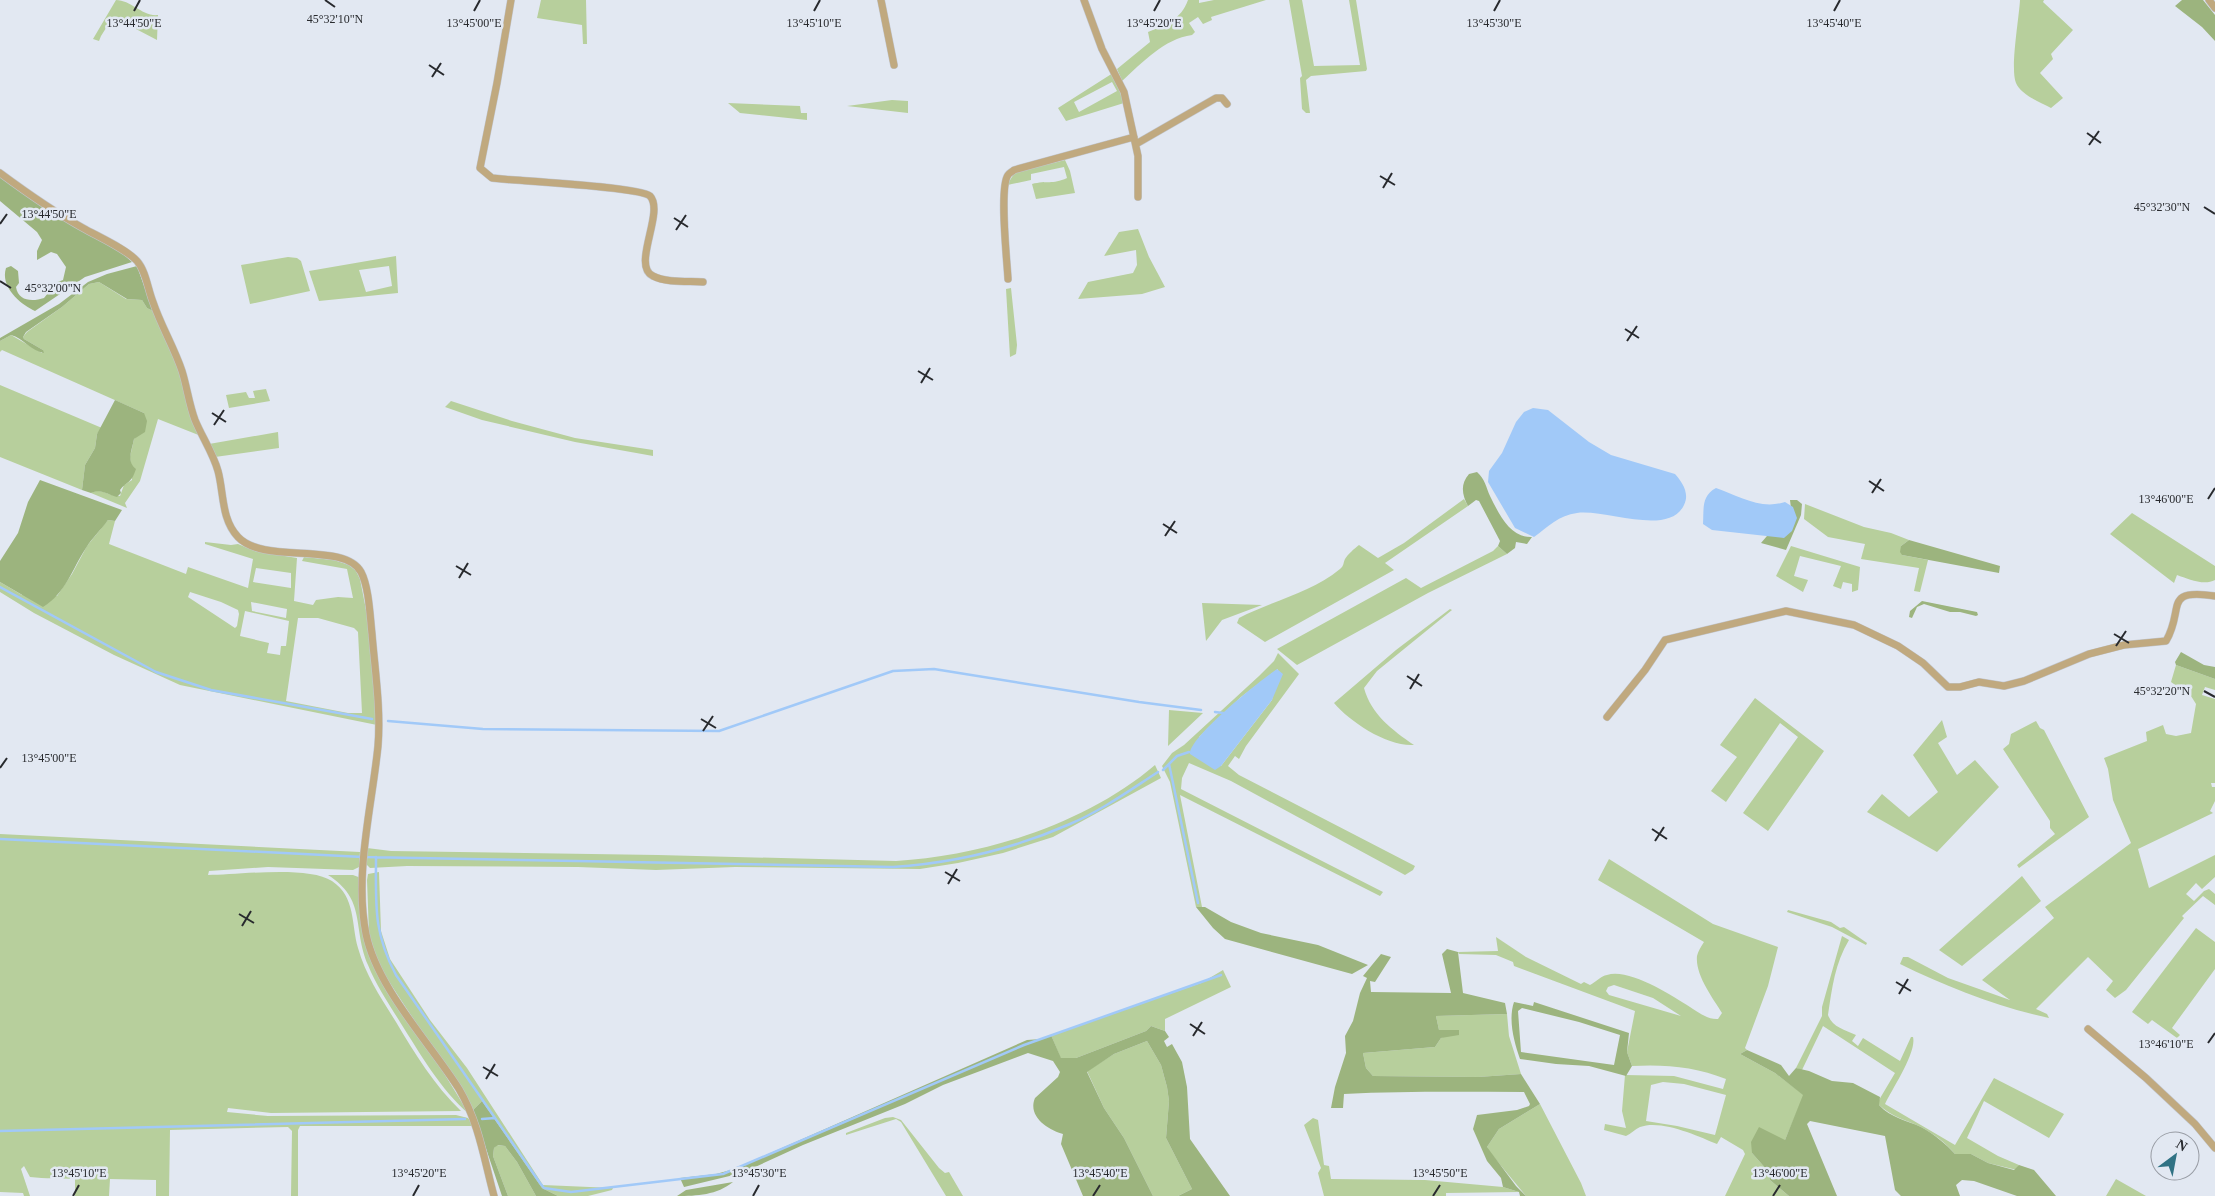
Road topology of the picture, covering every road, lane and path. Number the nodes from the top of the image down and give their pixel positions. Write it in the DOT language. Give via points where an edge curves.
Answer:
graph roads {
  1 [pos="511,0"];
  2 [pos="882,0"];
  3 [pos="1084,0"];
  4 [pos="2208,0"];
  5 [pos="2215,8"];
  6 [pos="894,65"];
  7 [pos="1227,104"];
  8 [pos="1135,141"];
  9 [pos="0,173"];
  10 [pos="1138,196"];
  11 [pos="1008,279"];
  12 [pos="703,282"];
  13 [pos="2215,596"];
  14 [pos="1607,717"];
  15 [pos="2088,1029"];
  16 [pos="2215,1148"];
  17 [pos="494,1196"];
  1 -- 12 [label="street" via="480,168 492,178 648,194 652,198 653,209 646,254 648,272 666,279"];
  2 -- 6 [label="street"];
  3 -- 8 [label="street" via="1102,49 1124,92"];
  4 -- 5 [label="street"];
  7 -- 8 [label="street" via="1222,98 1216,98"];
  8 -- 10 [label="street"];
  8 -- 11 [label="street" via="1014,170 1008,175 1004,208"];
  9 -- 17 [label="street" via="26,193 138,261 174,348 194,417 212,453 224,508 237,536 250,545 269,551 325,555 353,563 361,570 369,606 380,718 363,857 366,934 378,969 458,1089 471,1114 480,1135"];
  13 -- 14 [label="street" via="2193,592 2178,602 2173,629 2166,641 2124,645 2089,654 2004,686 1979,682 1960,687 1948,686 1911,655 1854,624 1786,611 1664,640 1645,670"];
  15 -- 16 [label="street" via="2146,1078 2195,1124"];
}
